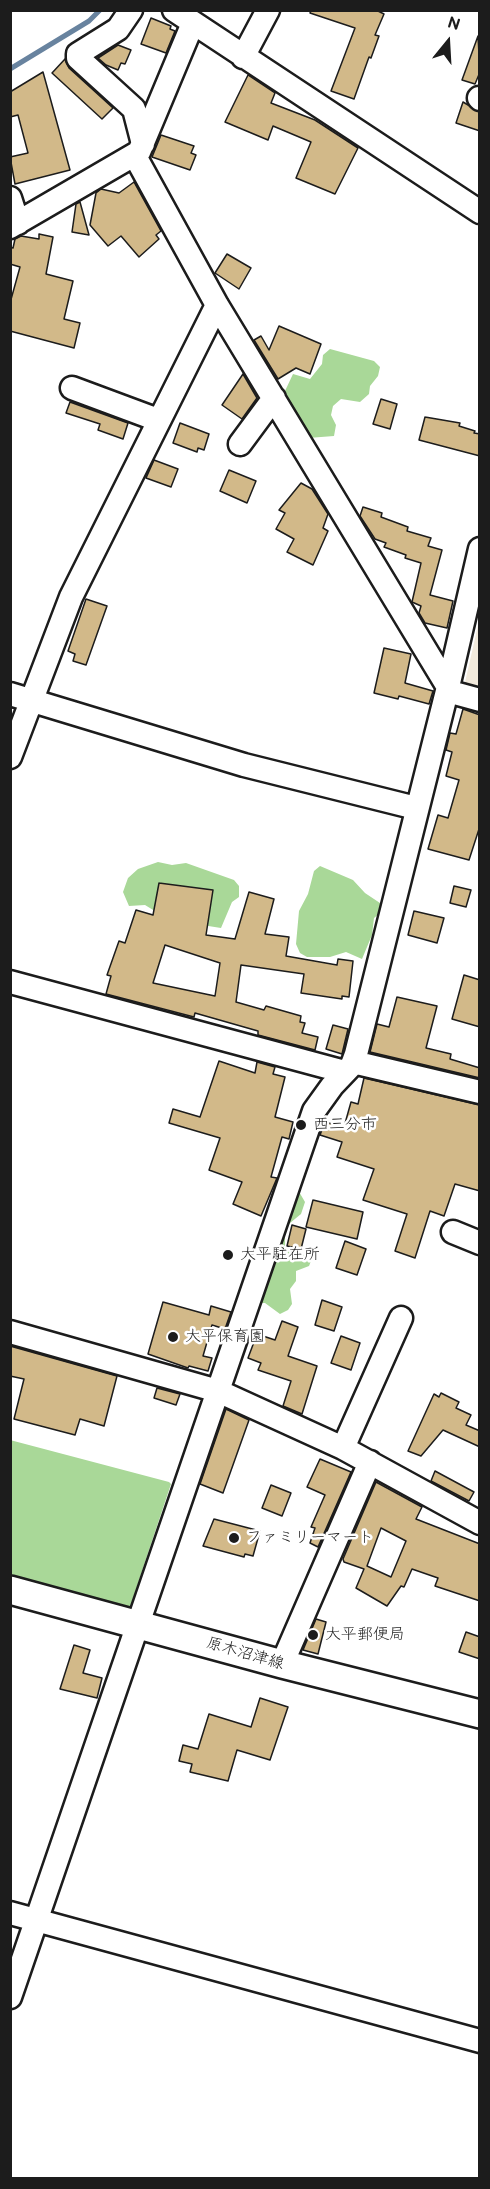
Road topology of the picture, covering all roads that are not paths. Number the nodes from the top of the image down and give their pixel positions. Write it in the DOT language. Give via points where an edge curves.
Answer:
graph roads {
  1 [pos="131,10"];
  2 [pos="174,10"];
  3 [pos="268,10"];
  4 [pos="193,23"];
  5 [pos="243,57"];
  6 [pos="139,150"];
  7 [pos="10,198"];
  8 [pos="480,212"];
  9 [pos="14,225"];
  10 [pos="217,305"];
  11 [pos="72,388"];
  12 [pos="274,398"];
  13 [pos="158,420"];
  14 [pos="240,444"];
  15 [pos="480,549"];
  16 [pos="447,689"];
  17 [pos="10,694"];
  18 [pos="480,700"];
  19 [pos="32,702"];
  20 [pos="10,757"];
  21 [pos="416,808"];
  22 [pos="10,982"];
  23 [pos="349,1067"];
  24 [pos="480,1092"];
  25 [pos="453,1232"];
  26 [pos="480,1243"];
  27 [pos="401,1318"];
  28 [pos="10,1332"];
  29 [pos="218,1390"];
  30 [pos="343,1448"];
  31 [pos="370,1462"];
  32 [pos="480,1523"];
  33 [pos="10,1590"];
  34 [pos="139,1624"];
  35 [pos="282,1664"];
  36 [pos="480,1714"];
  37 [pos="10,1913"];
  38 [pos="38,1920"];
  39 [pos="10,1997"];
  40 [pos="480,2041"];
  1 -- 6 [label="street" via="118,29 78,54 78,58 134,109"];
  2 -- 4 [label="street"];
  3 -- 5 [label="street"];
  4 -- 5 [label="street"];
  4 -- 6 [label="street"];
  5 -- 8 [label="street"];
  6 -- 9 [label="street"];
  6 -- 10 [label="street"];
  7 -- 9 [label="street"];
  10 -- 12 [label="street"];
  10 -- 13 [label="street"];
  11 -- 13 [label="street"];
  12 -- 14 [label="street"];
  12 -- 16 [label="street"];
  13 -- 19 [label="street" via="71,597"];
  15 -- 16 [label="street"];
  16 -- 18 [label="street"];
  16 -- 21 [label="street"];
  17 -- 19 [label="street"];
  19 -- 20 [label="street"];
  19 -- 21 [label="street" via="234,762"];
  21 -- 23 [label="street"];
  22 -- 23 [label="street"];
  23 -- 24 [label="street"];
  23 -- 29 [label="street" via="314,1111"];
  25 -- 26 [label="street"];
  27 -- 30 [label="street"];
  28 -- 29 [label="street"];
  29 -- 30 [label="street"];
  29 -- 34 [label="street"];
  30 -- 31 [label="street"];
  31 -- 32 [label="street"];
  31 -- 35 [label="street"];
  33 -- 34 [label="main road, 原木沼津線"];
  34 -- 35 [label="main road, 原木沼津線"];
  34 -- 38 [label="street"];
  35 -- 36 [label="main road, 原木沼津線"];
  37 -- 38 [label="street"];
  38 -- 39 [label="street"];
  38 -- 40 [label="street"];
}
